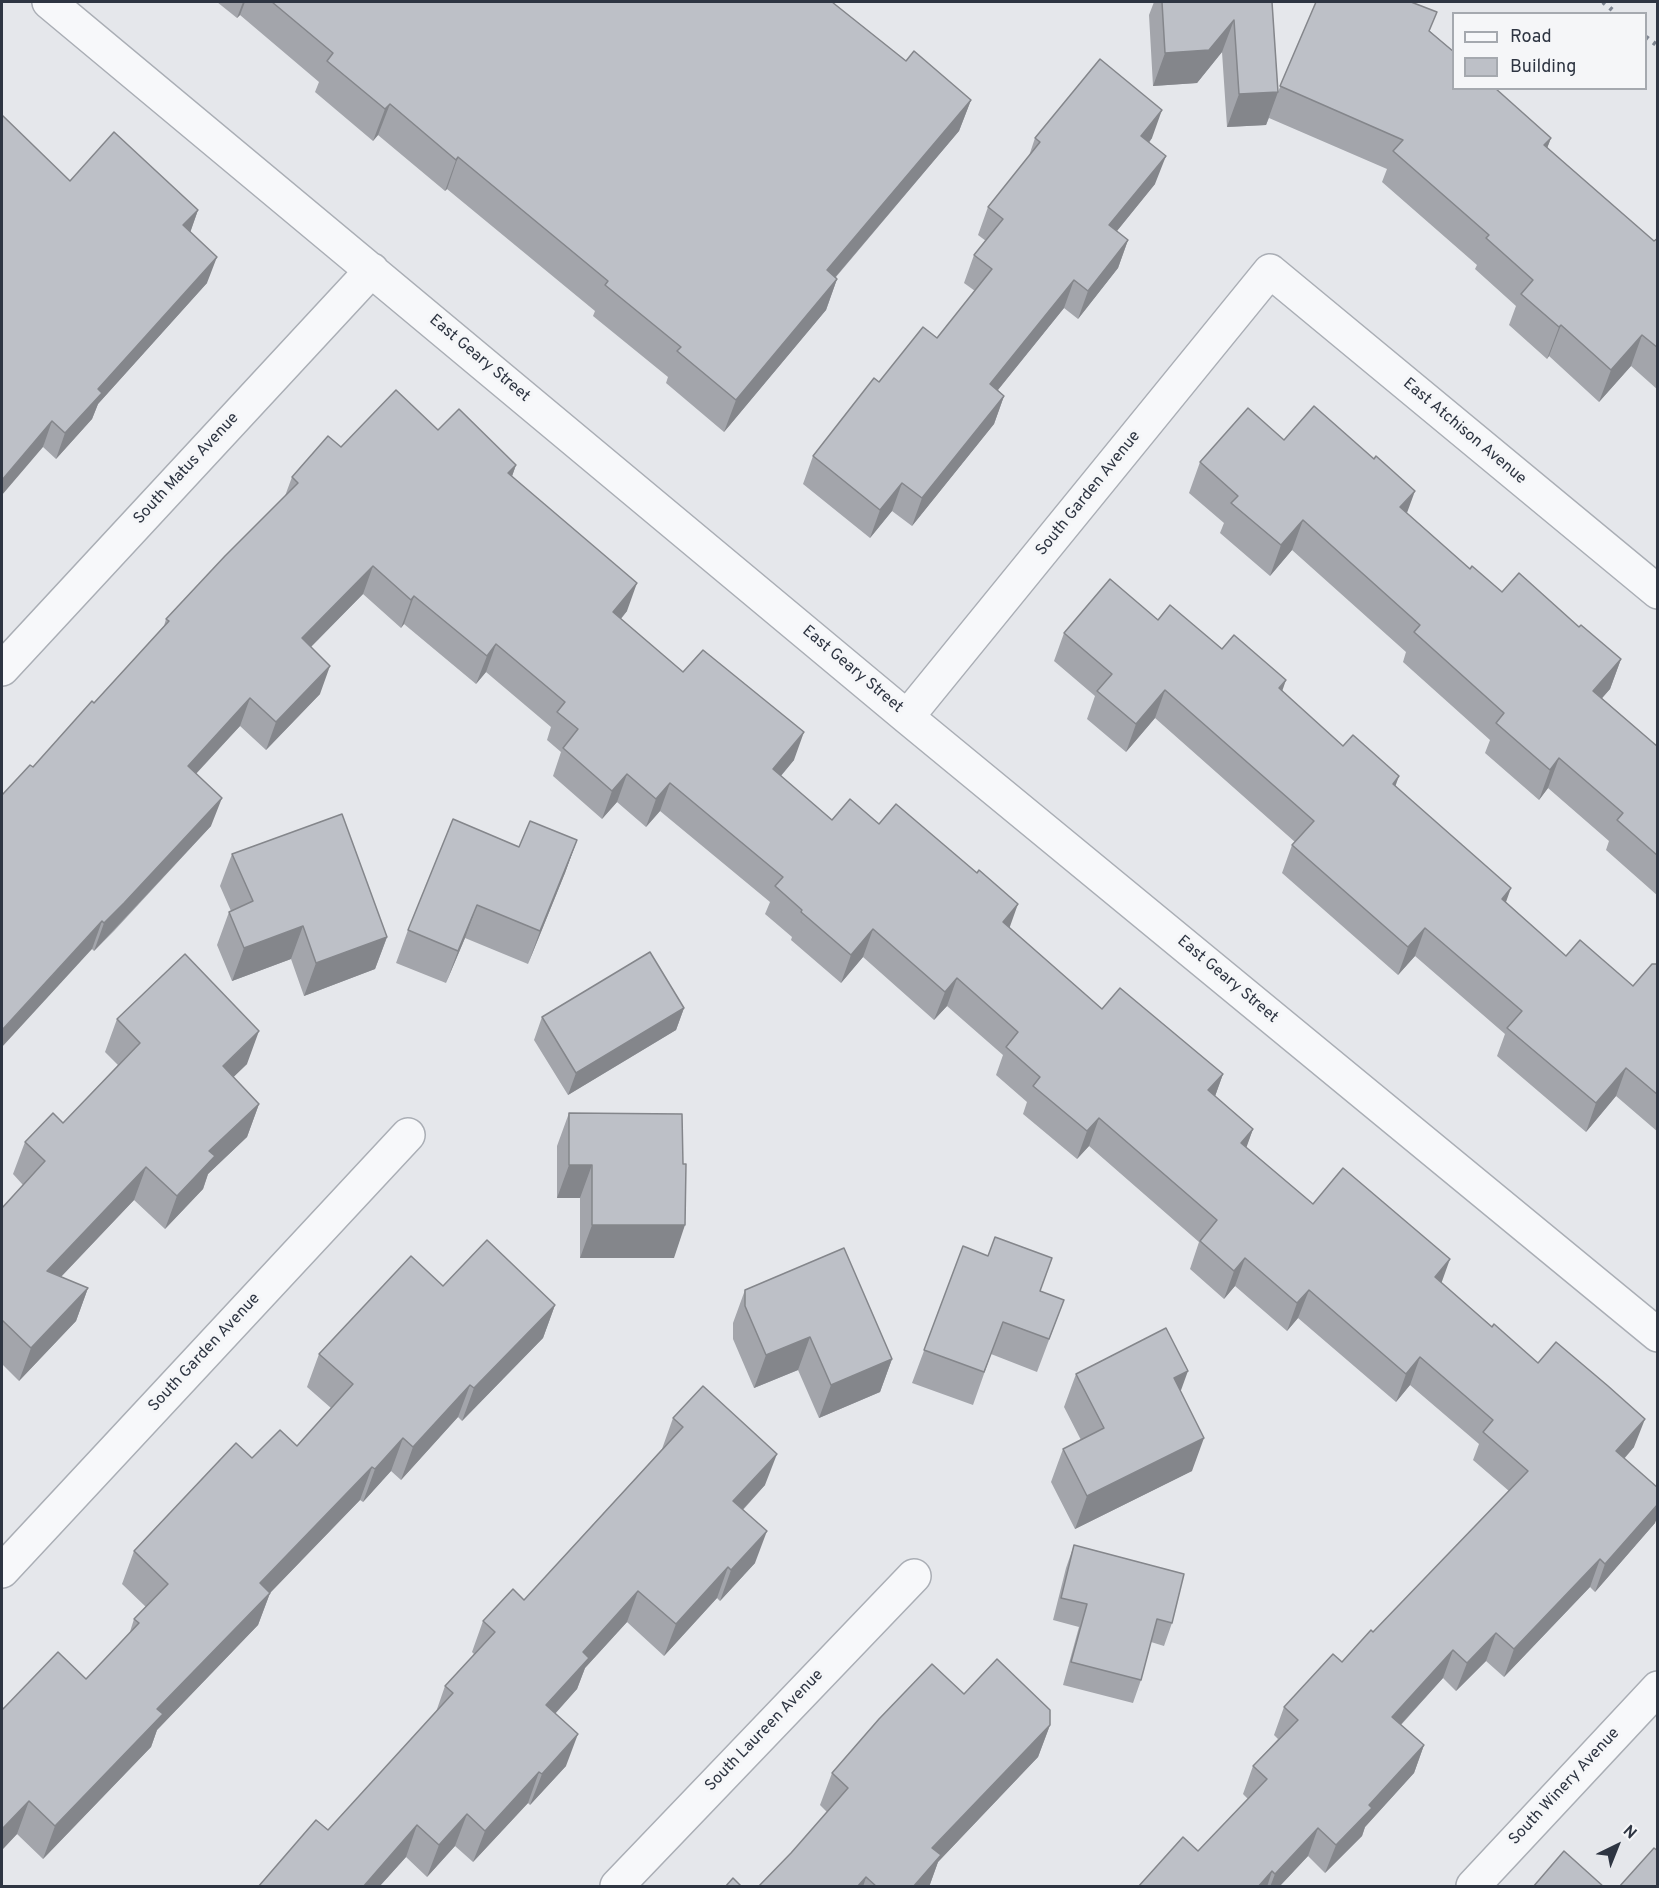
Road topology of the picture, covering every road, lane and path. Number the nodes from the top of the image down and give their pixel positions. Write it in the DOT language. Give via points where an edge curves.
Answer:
graph roads {
  1 [pos="49,2"];
  2 [pos="372,270"];
  3 [pos="1270,271"];
  4 [pos="1658,592"];
  5 [pos="2,669"];
  6 [pos="908,717"];
  7 [pos="408,1135"];
  8 [pos="1658,1335"];
  9 [pos="2,1571"];
  10 [pos="914,1576"];
  11 [pos="1658,1688"];
  12 [pos="617,1887"];
  13 [pos="1473,1887"];
  1 -- 2 [label="street, East Geary Street"];
  2 -- 5 [label="street, South Matus Avenue"];
  2 -- 6 [label="street, East Geary Street"];
  3 -- 4 [label="street, East Atchison Avenue"];
  3 -- 6 [label="street, South Garden Avenue"];
  6 -- 8 [label="street, East Geary Street"];
  7 -- 9 [label="street, South Garden Avenue"];
  10 -- 12 [label="street, South Laureen Avenue"];
  11 -- 13 [label="street, South Winery Avenue"];
}
